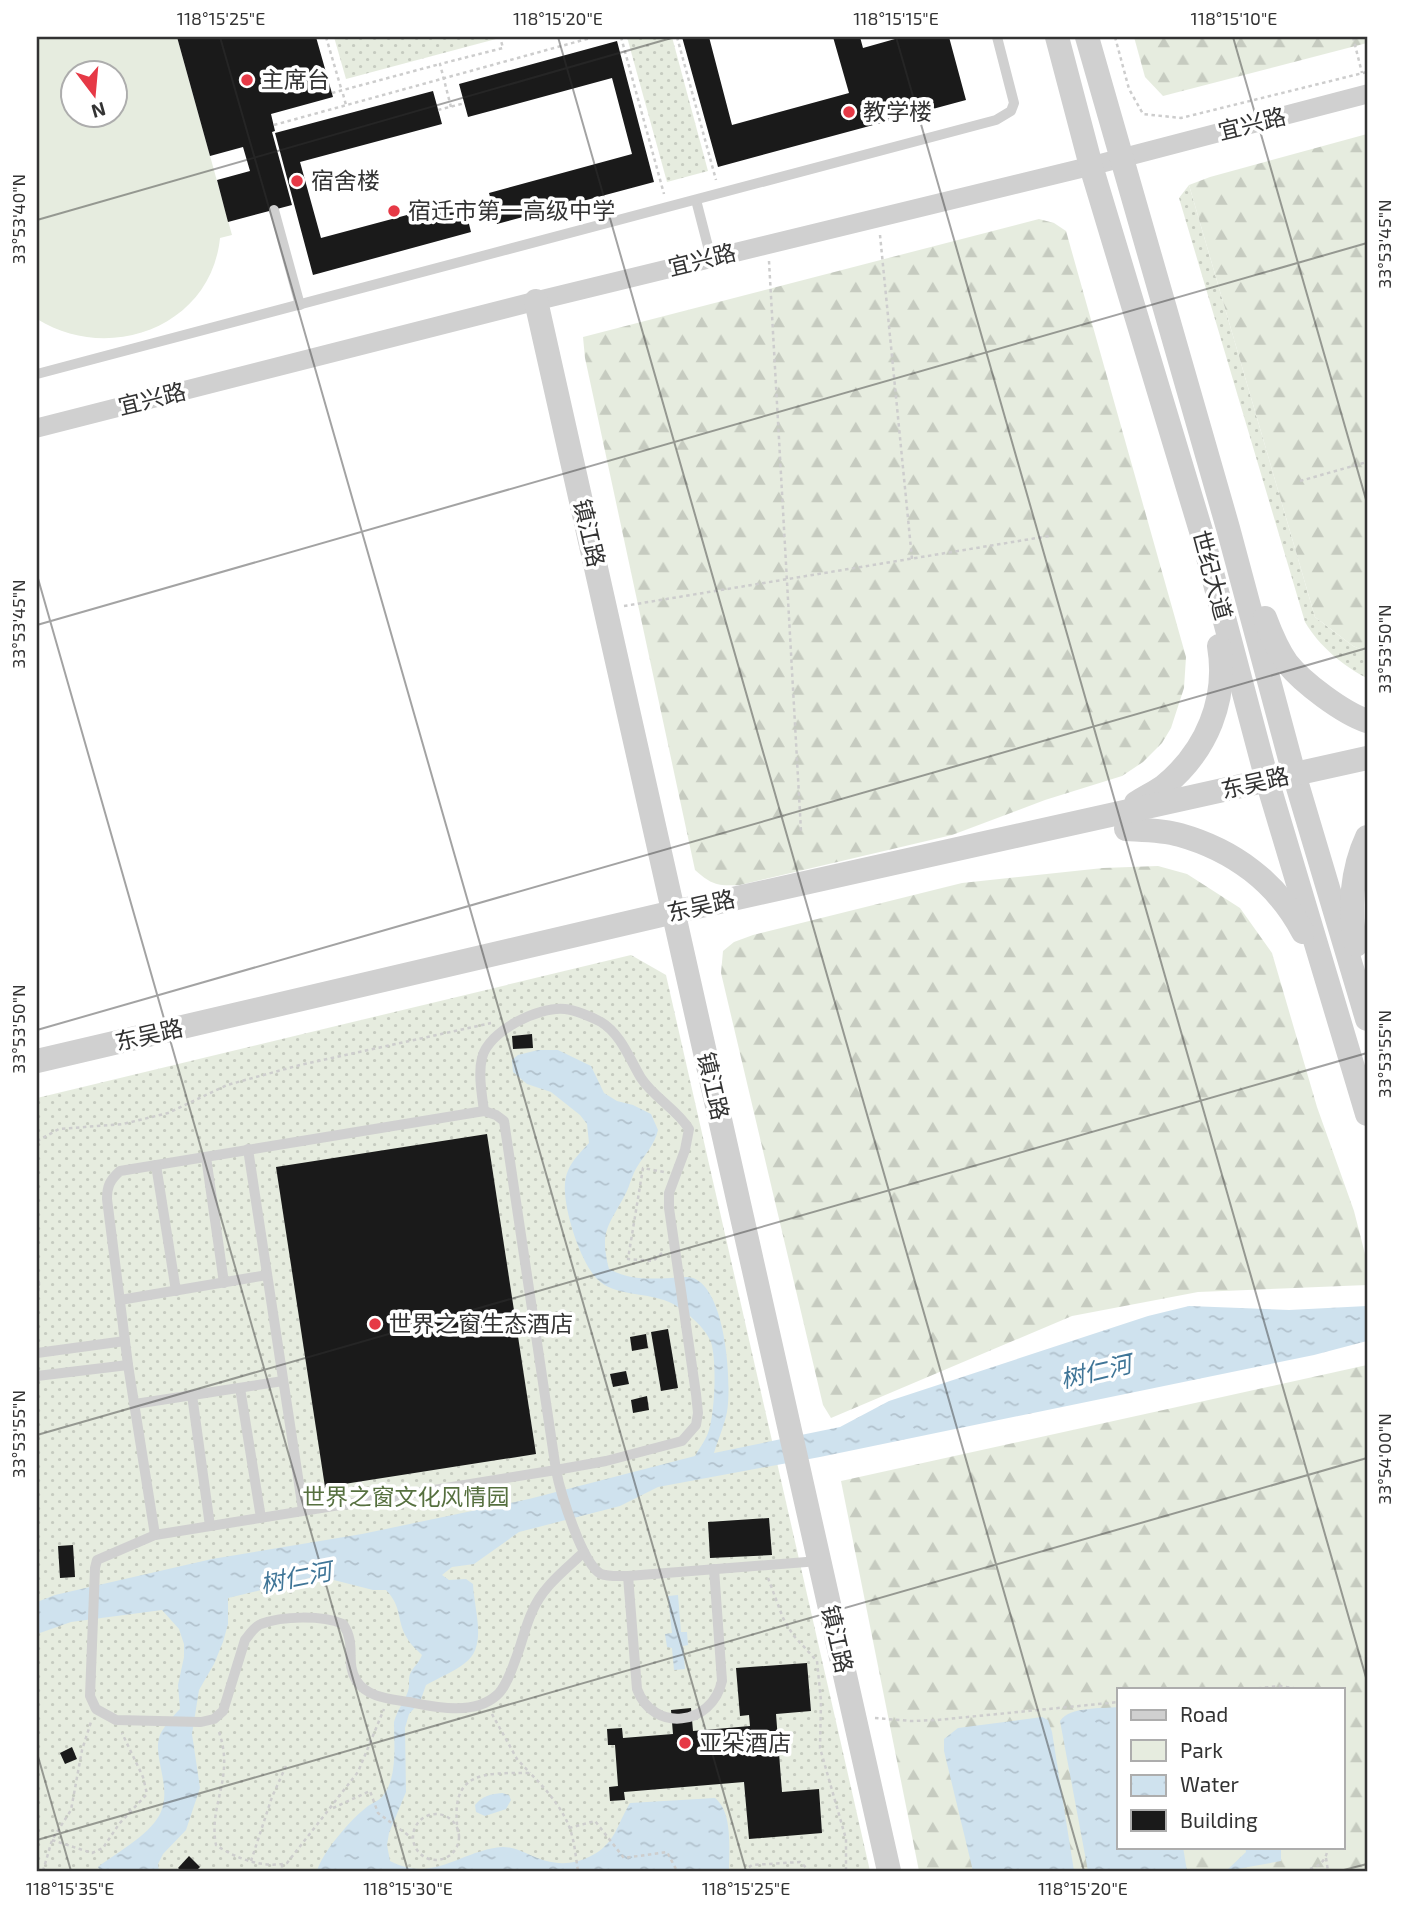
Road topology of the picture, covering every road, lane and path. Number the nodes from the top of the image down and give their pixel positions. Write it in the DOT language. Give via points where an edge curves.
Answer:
graph roads {
  1 [pos="326,37"];
  2 [pos="500,37"];
  3 [pos="594,37"];
  4 [pos="621,37"];
  5 [pos="677,37"];
  6 [pos="997,37"];
  7 [pos="1057,37"];
  8 [pos="1087,37"];
  9 [pos="1115,37"];
  10 [pos="1353,37"];
  11 [pos="440,64"];
  12 [pos="1367,72"];
  13 [pos="1362,73"];
  14 [pos="444,78"];
  15 [pos="341,88"];
  16 [pos="332,93"];
  17 [pos="343,94"];
  18 [pos="1367,94"];
  19 [pos="465,103"];
  20 [pos="346,105"];
  21 [pos="451,107"];
  22 [pos="438,110"];
  23 [pos="274,125"];
  24 [pos="1120,158"];
  25 [pos="1091,166"];
  26 [pos="720,193"];
  27 [pos="696,200"];
  28 [pos="668,207"];
  29 [pos="274,210"];
  30 [pos="878,217"];
  31 [pos="768,244"];
  32 [pos="711,258"];
  33 [pos="536,301"];
  34 [pos="300,305"];
  35 [pos="37,374"];
  36 [pos="37,428"];
  37 [pos="1367,462"];
  38 [pos="1300,481"];
  39 [pos="1228,528"];
  40 [pos="1201,531"];
  41 [pos="1049,536"];
  42 [pos="912,559"];
  43 [pos="787,579"];
  44 [pos="606,609"];
  45 [pos="1367,721"];
  46 [pos="1367,758"];
  47 [pos="1367,773"];
  48 [pos="1296,781"];
  49 [pos="1269,788"];
  50 [pos="1124,820"];
  51 [pos="801,831"];
  52 [pos="1367,837"];
  53 [pos="676,921"];
  54 [pos="1327,978"];
  55 [pos="1367,993"];
  56 [pos="1367,1019"];
  57 [pos="497,1022"];
  58 [pos="37,1061"];
  59 [pos="37,1074"];
  60 [pos="484,1111"];
  61 [pos="1367,1114"];
  62 [pos="37,1141"];
  63 [pos="248,1149"];
  64 [pos="206,1157"];
  65 [pos="156,1165"];
  66 [pos="675,1174"];
  67 [pos="673,1244"];
  68 [pos="37,1274"];
  69 [pos="267,1275"];
  70 [pos="224,1283"];
  71 [pos="176,1291"];
  72 [pos="120,1300"];
  73 [pos="37,1305"];
  74 [pos="125,1341"];
  75 [pos="37,1353"];
  76 [pos="128,1365"];
  77 [pos="37,1376"];
  78 [pos="283,1381"];
  79 [pos="240,1388"];
  80 [pos="192,1395"];
  81 [pos="135,1404"];
  82 [pos="556,1470"];
  83 [pos="303,1510"];
  84 [pos="261,1518"];
  85 [pos="210,1526"];
  86 [pos="155,1535"];
  87 [pos="584,1552"];
  88 [pos="819,1560"];
  89 [pos="763,1565"];
  90 [pos="714,1569"];
  91 [pos="628,1576"];
  92 [pos="1261,1688"];
  93 [pos="1293,1688"];
  94 [pos="393,1700"];
  95 [pos="483,1702"];
  96 [pos="1117,1702"];
  97 [pos="96,1709"];
  98 [pos="854,1716"];
  99 [pos="214,1719"];
  100 [pos="116,1720"];
  101 [pos="286,1766"];
  102 [pos="530,1773"];
  103 [pos="330,1809"];
  104 [pos="569,1828"];
  105 [pos="458,1832"];
  106 [pos="413,1838"];
  107 [pos="52,1840"];
  108 [pos="1328,1848"];
  109 [pos="1326,1858"];
  110 [pos="251,1861"];
  111 [pos="282,1864"];
  112 [pos="43,1871"];
  113 [pos="282,1871"];
  114 [pos="578,1871"];
  115 [pos="677,1871"];
  116 [pos="743,1871"];
  117 [pos="810,1871"];
  118 [pos="846,1871"];
  119 [pos="890,1871"];
  120 [pos="1303,1871"];
  121 [pos="1328,1871"];
  1 -- 15 [label="path"];
  2 -- 11 [label="path" via="503,48"];
  3 -- 14 [label="path"];
  4 -- 28 [label="path"];
  5 -- 26 [label="path"];
  6 -- 26 [label="lane" via="1014,103 1005,116"];
  7 -- 25 [label="street, 世纪大道"];
  8 -- 24 [label="street, 世纪大道"];
  9 -- 13 [label="path" via="1129,89 1143,114 1181,118"];
  10 -- 13 [label="path"];
  11 -- 14 [label="path"];
  11 -- 16 [label="path"];
  12 -- 13 [label="path"];
  14 -- 20 [label="path"];
  14 -- 21 [label="path"];
  17 -- 20 [label="path"];
  18 -- 24 [label="street, 宜兴路"];
  19 -- 21 [label="path"];
  20 -- 23 [label="path"];
  21 -- 22 [label="path"];
  24 -- 25 [label="street, 宜兴路"];
  24 -- 39 [label="street, 世纪大道"];
  25 -- 30 [label="street, 宜兴路"];
  25 -- 40 [label="street, 世纪大道"];
  26 -- 27 [label="lane"];
  27 -- 28 [label="lane"];
  27 -- 32 [label="lane"];
  28 -- 34 [label="lane"];
  29 -- 34 [label="lane"];
  30 -- 31 [label="street, 宜兴路"];
  30 -- 42 [label="path"];
  31 -- 32 [label="street, 宜兴路"];
  31 -- 43 [label="path"];
  32 -- 33 [label="street, 宜兴路"];
  33 -- 36 [label="street, 宜兴路"];
  33 -- 44 [label="street, 镇江路"];
  34 -- 35 [label="lane"];
  37 -- 38 [label="path"];
  39 -- 45 [label="street" via="1274,642 1289,664 1334,704"];
  39 -- 48 [label="street, 世纪大道"];
  40 -- 49 [label="street, 世纪大道"];
  40 -- 50 [label="street" via="1222,663 1217,712 1194,752"];
  41 -- 42 [label="path"];
  42 -- 43 [label="path"];
  43 -- 44 [label="path"];
  43 -- 51 [label="path"];
  44 -- 53 [label="street, 镇江路"];
  46 -- 48 [label="street, 东吴路"];
  47 -- 48 [label="street, 东吴路"];
  48 -- 49 [label="street, 东吴路"];
  48 -- 56 [label="street, 世纪大道"];
  49 -- 50 [label="street, 东吴路"];
  49 -- 54 [label="street, 世纪大道"];
  50 -- 53 [label="street, 东吴路"];
  50 -- 54 [label="street" via="1178,834 1257,872 1286,903"];
  52 -- 55 [label="street" via="1352,897 1354,938"];
  53 -- 58 [label="street, 东吴路"];
  53 -- 59 [label="street, 东吴路"];
  53 -- 88 [label="street, 镇江路"];
  54 -- 61 [label="street, 世纪大道"];
  57 -- 62 [label="path" via="300,1065 227,1085 157,1116 123,1125 59,1129"];
  60 -- 63 [label="lane"];
  60 -- 66 [label="lane" via="482,1057 490,1040 534,1014 565,1009 608,1029 642,1080 683,1119 689,1129"];
  60 -- 82 [label="lane" via="504,1121"];
  63 -- 64 [label="lane"];
  63 -- 69 [label="lane"];
  64 -- 65 [label="lane"];
  64 -- 70 [label="lane"];
  65 -- 71 [label="lane"];
  65 -- 72 [label="lane" via="120,1171 107,1186"];
  66 -- 67 [label="lane" via="668,1193"];
  66 -- 67 [label="path" via="643,1168 628,1259 653,1261"];
  67 -- 82 [label="lane" via="696,1425 682,1441"];
  68 -- 73 [label="path"];
  69 -- 70 [label="lane"];
  69 -- 78 [label="lane"];
  70 -- 71 [label="lane"];
  71 -- 72 [label="lane"];
  72 -- 74 [label="lane"];
  74 -- 75 [label="lane"];
  74 -- 76 [label="lane"];
  76 -- 77 [label="lane"];
  76 -- 81 [label="lane"];
  78 -- 79 [label="lane"];
  78 -- 83 [label="lane"];
  79 -- 80 [label="lane"];
  79 -- 84 [label="lane"];
  80 -- 81 [label="lane"];
  80 -- 85 [label="lane"];
  81 -- 86 [label="lane"];
  82 -- 83 [label="lane"];
  82 -- 87 [label="lane"];
  83 -- 84 [label="lane"];
  84 -- 85 [label="lane"];
  85 -- 86 [label="lane"];
  86 -- 97 [label="lane" via="97,1560 90,1696"];
  87 -- 91 [label="lane" via="600,1573"];
  87 -- 95 [label="lane" via="544,1591 502,1689"];
  88 -- 89 [label="lane"];
  88 -- 98 [label="street, 镇江路"];
  89 -- 90 [label="lane"];
  89 -- 118 [label="path" via="783,1618 817,1661 820,1748 846,1839"];
  90 -- 91 [label="lane"];
  90 -- 91 [label="lane" via="722,1681 712,1704 701,1714 682,1719 664,1717 641,1700"];
  92 -- 93 [label="path"];
  94 -- 95 [label="lane" via="441,1708"];
  94 -- 99 [label="lane" via="370,1693 357,1682 351,1668 352,1644 343,1624 303,1618 252,1630 223,1711"];
  94 -- 103 [label="path" via="358,1772"];
  95 -- 102 [label="path"];
  96 -- 98 [label="path" via="937,1720"];
  97 -- 100 [label="lane"];
  97 -- 107 [label="path" via="82,1750 71,1810"];
  98 -- 119 [label="street, 镇江路"];
  99 -- 100 [label="lane"];
  99 -- 110 [label="path" via="223,1745 225,1773 212,1829 216,1845 233,1857"];
  100 -- 107 [label="path" via="147,1794 103,1848 92,1853"];
  101 -- 110 [label="path"];
  102 -- 104 [label="path"];
  102 -- 105 [label="path" via="489,1774 468,1783 459,1794 455,1811"];
  103 -- 106 [label="path" via="370,1791 378,1813"];
  103 -- 111 [label="path"];
  104 -- 114 [label="path"];
  104 -- 115 [label="path" via="595,1821 624,1858 667,1852"];
  105 -- 106 [label="path" via="450,1820 436,1815 422,1819"];
  105 -- 106 [label="path" via="452,1853 439,1860 418,1852"];
  107 -- 112 [label="path"];
  108 -- 109 [label="path"];
  109 -- 120 [label="path"];
  109 -- 121 [label="path"];
  110 -- 111 [label="path"];
  111 -- 113 [label="path"];
  116 -- 117 [label="path" via="752,1865 800,1862"];
}
